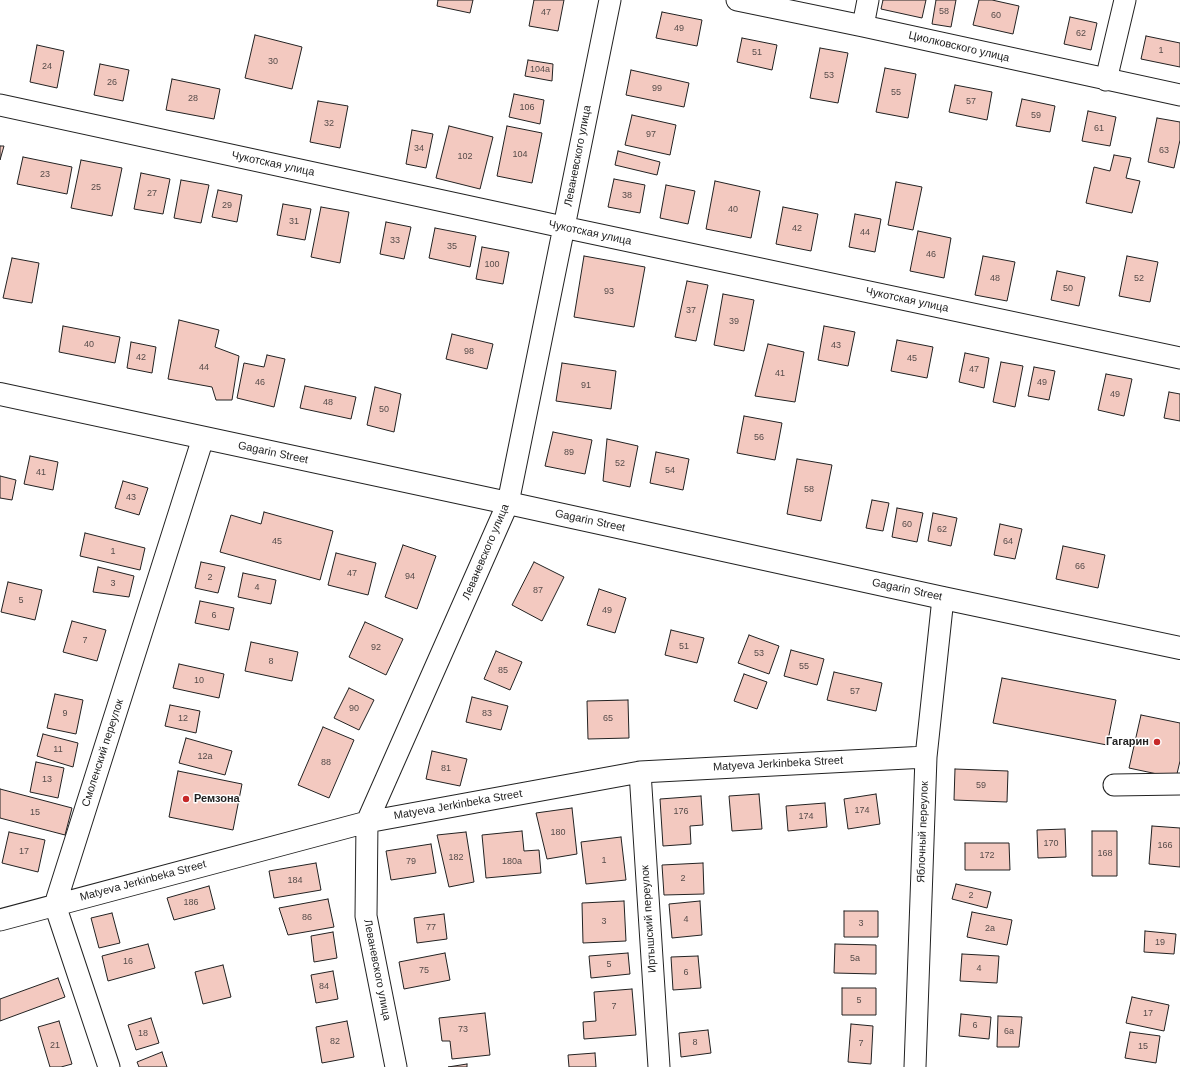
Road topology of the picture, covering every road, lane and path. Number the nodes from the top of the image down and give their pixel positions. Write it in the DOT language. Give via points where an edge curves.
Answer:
graph roads {
  1 [pos="610,0"];
  2 [pos="737,0"];
  3 [pos="868,0"];
  4 [pos="1126,0"];
  5 [pos="863,26"];
  6 [pos="1106,80"];
  7 [pos="1180,95"];
  8 [pos="0,105"];
  9 [pos="563,227"];
  10 [pos="1180,358"];
  11 [pos="0,394"];
  12 [pos="203,438"];
  13 [pos="508,503"];
  14 [pos="944,598"];
  15 [pos="1180,648"];
  16 [pos="926,757"];
  17 [pos="640,772"];
  18 [pos="1180,784"];
  19 [pos="1114,785"];
  20 [pos="368,822"];
  21 [pos="55,904"];
  22 [pos="0,920"];
  23 [pos="109,1067"];
  24 [pos="396,1067"];
  25 [pos="658,1067"];
  26 [pos="915,1067"];
  1 -- 9 [label="street, Леваневского улица"];
  2 -- 5 [label="street, Циолковского улица"];
  3 -- 5 [label="street"];
  4 -- 6 [label="street"];
  5 -- 6 [label="street, Циолковского улица"];
  6 -- 7 [label="street, Циолковского улица"];
  8 -- 9 [label="street, Чукотская улица"];
  9 -- 10 [label="street, Чукотская улица"];
  9 -- 13 [label="street, Леваневского улица"];
  11 -- 12 [label="main road, Gagarin Street"];
  12 -- 13 [label="main road, Gagarin Street"];
  12 -- 21 [label="street, Смоленский переулок"];
  13 -- 14 [label="main road, Gagarin Street"];
  13 -- 20 [label="street, Леваневского улица"];
  14 -- 15 [label="main road, Gagarin Street"];
  14 -- 16 [label="street, Яблочный переулок"];
  16 -- 17 [label="street, Matyeva Jerkinbeka Street"];
  16 -- 26 [label="street, Яблочный переулок"];
  17 -- 20 [label="street, Matyeva Jerkinbeka Street"];
  17 -- 25 [label="street, Иртышский переулок"];
  18 -- 19 [label="street"];
  20 -- 21 [label="street, Matyeva Jerkinbeka Street"];
  20 -- 24 [label="street, Леваневского улица" via="366,916"];
  21 -- 22 [label="street, Matyeva Jerkinbeka Street"];
  21 -- 23 [label="street"];
}
